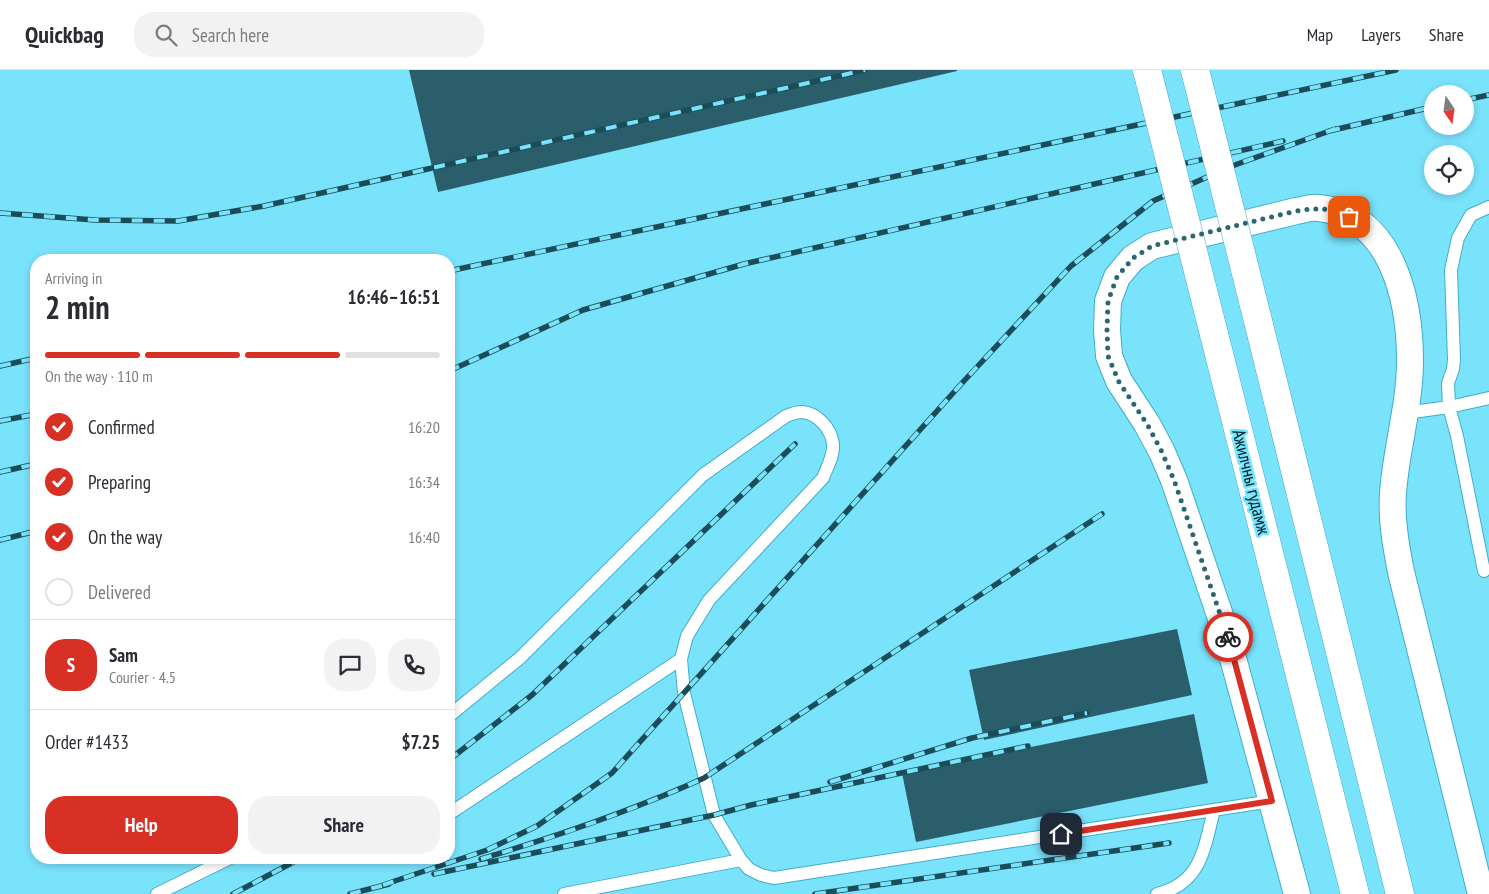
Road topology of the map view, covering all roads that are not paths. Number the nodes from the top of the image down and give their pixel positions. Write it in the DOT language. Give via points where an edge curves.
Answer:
graph roads {
  1 [pos="1147,70"];
  2 [pos="1195,70"];
  3 [pos="1489,207"];
  4 [pos="1486,401"];
  5 [pos="1449,408"];
  6 [pos="1405,413"];
  7 [pos="1484,571"];
  8 [pos="681,659"];
  9 [pos="455,711"];
  10 [pos="1272,801"];
  11 [pos="455,810"];
  12 [pos="1214,810"];
  13 [pos="741,860"];
  14 [pos="218,864"];
  15 [pos="157,894"];
  16 [pos="564,894"];
  17 [pos="1158,894"];
  18 [pos="1297,894"];
  19 [pos="1355,894"];
  20 [pos="1400,894"];
  21 [pos="1481,894"];
  1 -- 19 [label="main road, Ажилчны гудамж, bridge"];
  2 -- 20 [label="main road, bridge"];
  3 -- 5 [label="lane" via="1471,215 1458,238 1451,270 1454,360 1448,383"];
  4 -- 5 [label="lane"];
  5 -- 6 [label="lane"];
  5 -- 7 [label="lane"];
  6 -- 10 [label="street" via="1410,362 1402,290 1389,257 1374,235 1360,222 1339,212 1316,208 1296,211 1152,246 1133,258 1117,277 1108,301 1108,356 1119,382 1162,452 1174,480 1228,636"];
  6 -- 21 [label="street" via="1393,493 1396,543"];
  8 -- 9 [label="lane" via="687,636 709,600 822,478 833,444 821,421 808,413 786,416 703,475 521,657"];
  8 -- 11 [label="lane"];
  8 -- 13 [label="lane" via="684,692 714,815"];
  10 -- 12 [label="lane"];
  10 -- 18 [label="street"];
  12 -- 13 [label="lane" via="774,878 749,869"];
  12 -- 17 [label="lane" via="1200,862 1187,879"];
  13 -- 16 [label="lane"];
  14 -- 15 [label="lane"];
}
